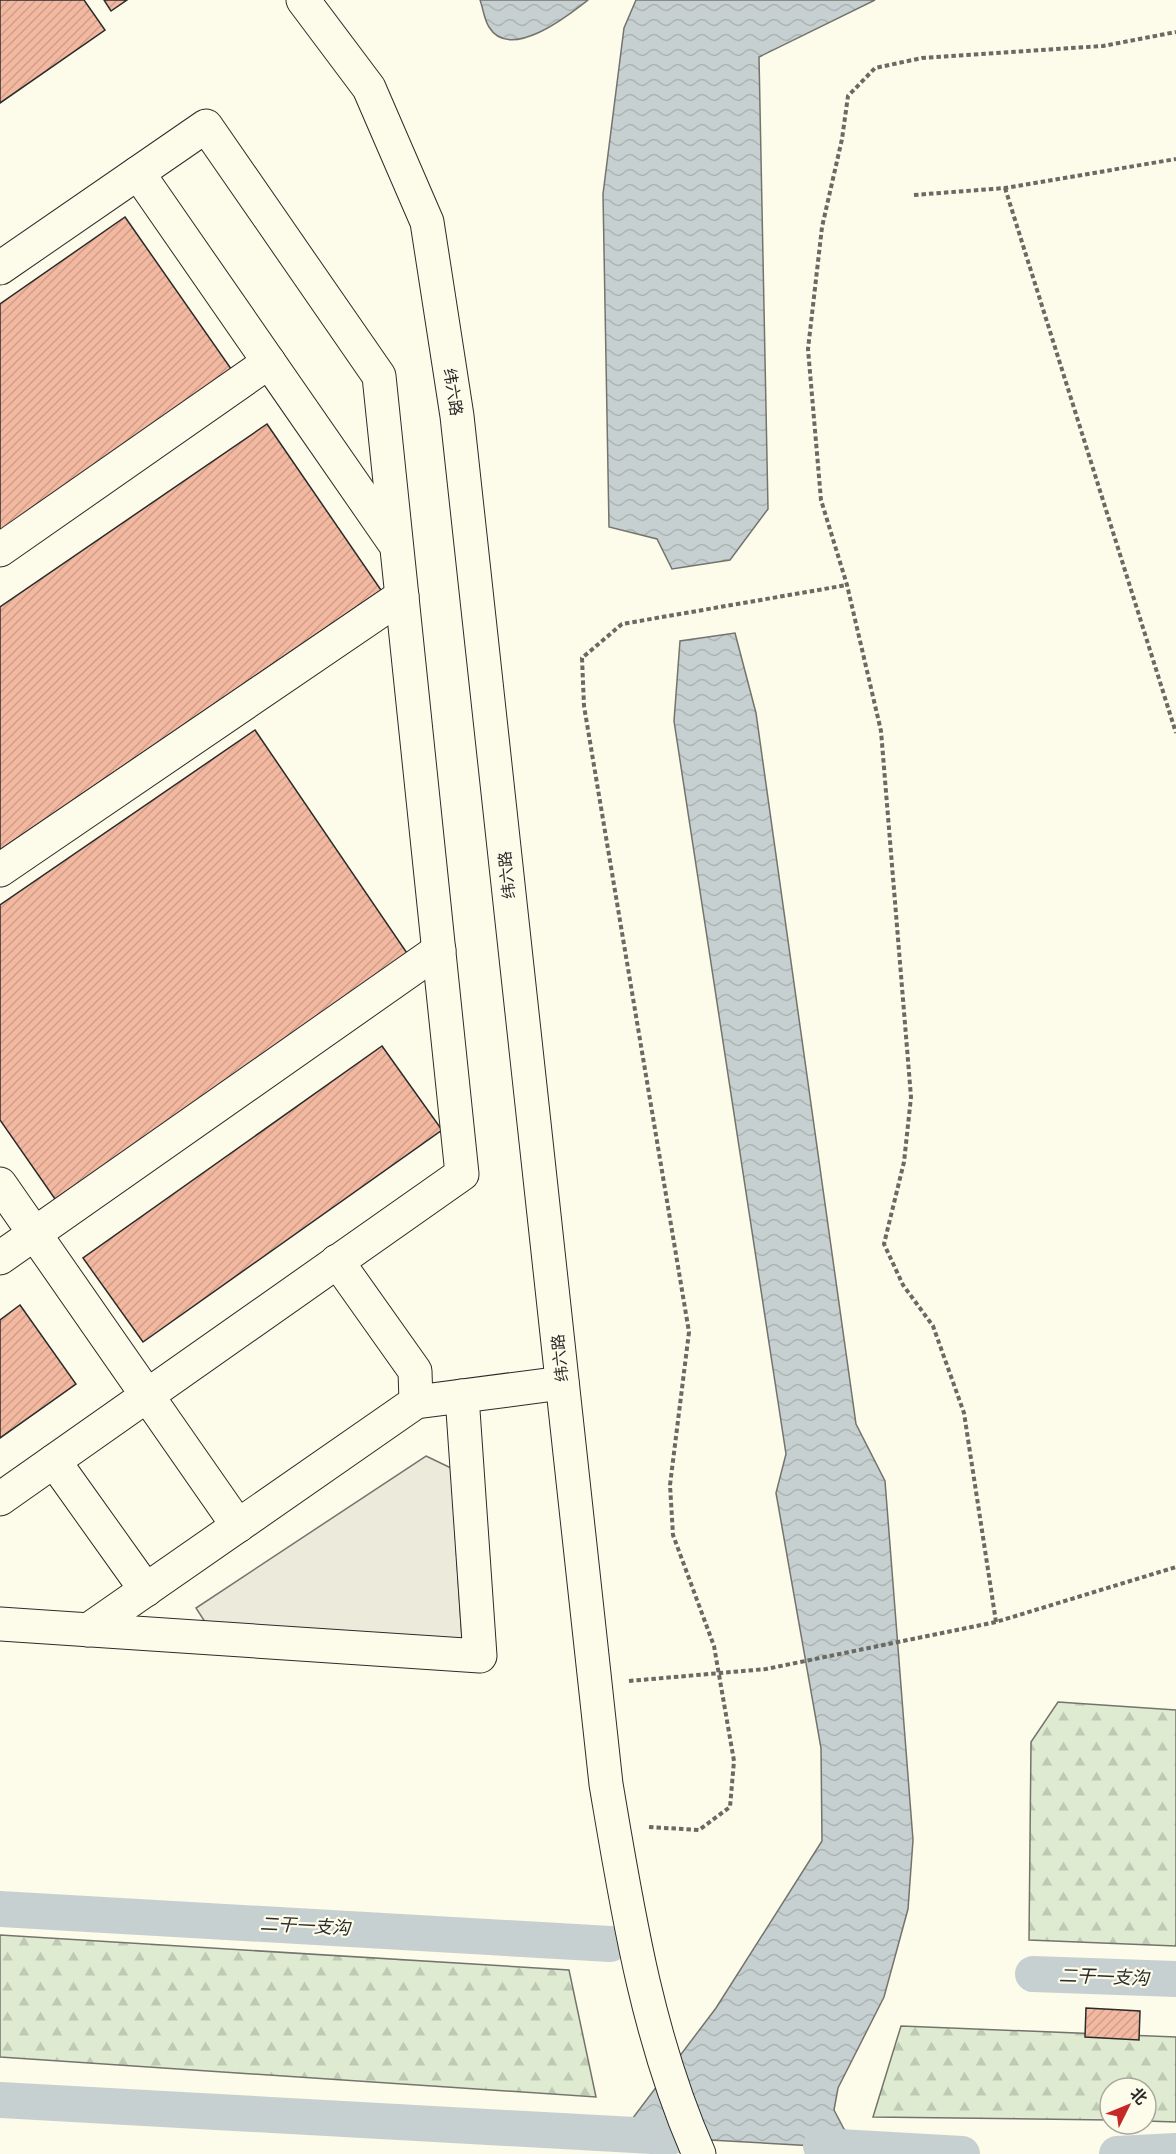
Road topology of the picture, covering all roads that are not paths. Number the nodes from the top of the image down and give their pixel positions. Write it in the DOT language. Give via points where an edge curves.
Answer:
graph roads {
  1 [pos="303,0"];
  2 [pos="138,173"];
  3 [pos="0,268"];
  4 [pos="269,362"];
  5 [pos="396,545"];
  6 [pos="0,549"];
  7 [pos="402,597"];
  8 [pos="0,870"];
  9 [pos="439,950"];
  10 [pos="0,1184"];
  11 [pos="34,1234"];
  12 [pos="0,1258"];
  13 [pos="337,1261"];
  14 [pos="562,1383"];
  15 [pos="146,1395"];
  16 [pos="462,1396"];
  17 [pos="416,1402"];
  18 [pos="54,1461"];
  19 [pos="0,1499"];
  20 [pos="238,1526"];
  21 [pos="146,1590"];
  22 [pos="0,1624"];
  23 [pos="88,1630"];
  24 [pos="699,2154"];
  1 -- 14 [label="street, 纬六路" via="369,88 427,222 457,416"];
  2 -- 3 [label="street"];
  2 -- 4 [label="street"];
  2 -- 5 [label="street" via="206,126 379,376"];
  4 -- 5 [label="street"];
  4 -- 6 [label="street"];
  5 -- 7 [label="street"];
  7 -- 8 [label="street"];
  7 -- 9 [label="street"];
  9 -- 11 [label="street"];
  9 -- 13 [label="street" via="462,1174"];
  10 -- 11 [label="street"];
  11 -- 12 [label="street"];
  11 -- 15 [label="street"];
  13 -- 15 [label="street"];
  13 -- 17 [label="street" via="415,1371"];
  14 -- 16 [label="street"];
  14 -- 24 [label="street, 纬六路" via="609,1799 628,1910 659,2045"];
  15 -- 18 [label="street"];
  15 -- 20 [label="street"];
  16 -- 17 [label="street"];
  16 -- 23 [label="street" via="480,1656"];
  17 -- 20 [label="street"];
  18 -- 19 [label="street"];
  18 -- 21 [label="street"];
  20 -- 21 [label="street"];
  21 -- 23 [label="street"];
  22 -- 23 [label="street"];
}
